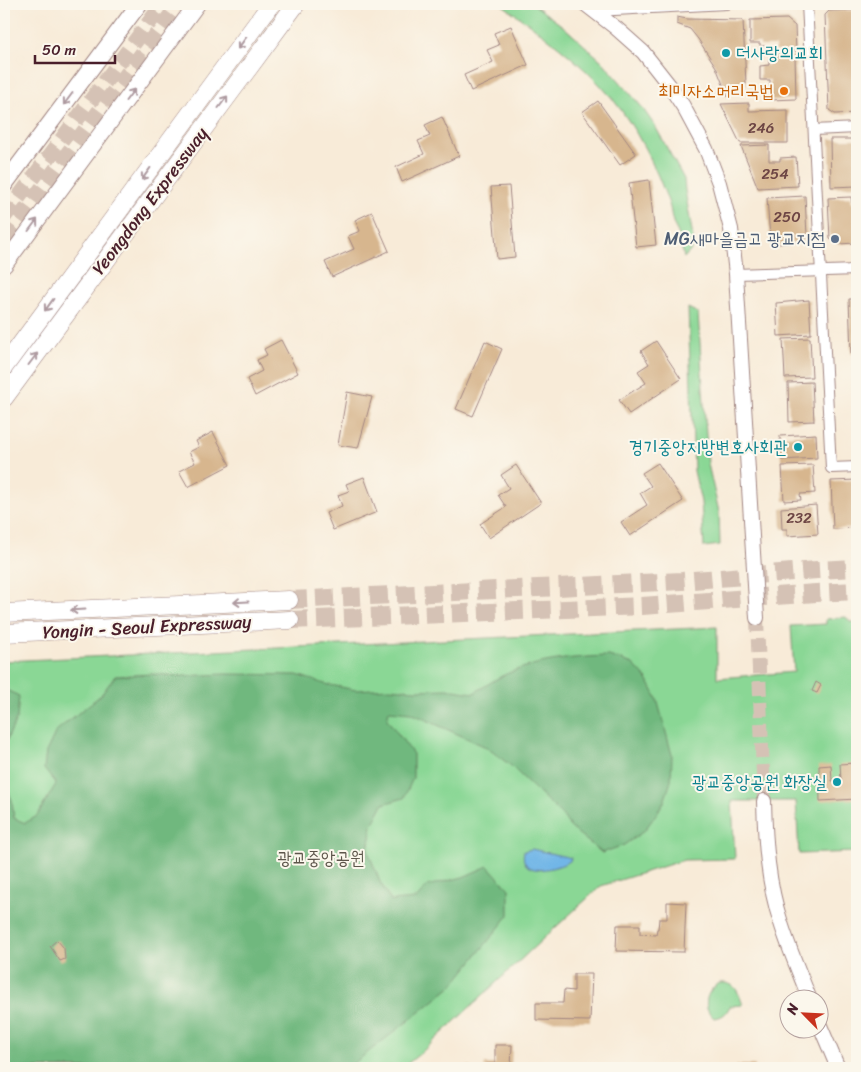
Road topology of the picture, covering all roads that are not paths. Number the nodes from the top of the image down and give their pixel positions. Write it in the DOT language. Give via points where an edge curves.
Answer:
graph roads {
  1 [pos="139,4"];
  2 [pos="197,4"];
  3 [pos="271,4"];
  4 [pos="296,4"];
  5 [pos="726,4"];
  6 [pos="807,4"];
  7 [pos="590,8"];
  8 [pos="857,128"];
  9 [pos="814,130"];
  10 [pos="4,185"];
  11 [pos="4,265"];
  12 [pos="857,270"];
  13 [pos="821,271"];
  14 [pos="736,274"];
  15 [pos="4,367"];
  16 [pos="4,398"];
  17 [pos="857,467"];
  18 [pos="289,600"];
  19 [pos="4,613"];
  20 [pos="757,618"];
  21 [pos="290,620"];
  22 [pos="4,633"];
  23 [pos="764,801"];
  24 [pos="806,990"];
  25 [pos="826,1040"];
  26 [pos="838,1068"];
  1 -- 10 [label="highway, one-way"];
  11 -- 2 [label="highway, one-way"];
  3 -- 15 [label="highway, Yeongdong Expressway, one-way"];
  16 -- 4 [label="highway, Yeongdong Expressway, one-way"];
  5 -- 7 [label="street"];
  6 -- 9 [label="street"];
  7 -- 14 [label="main road" via="643,52 695,126 719,182 731,229"];
  8 -- 9 [label="street"];
  9 -- 13 [label="street"];
  12 -- 13 [label="street"];
  13 -- 14 [label="street"];
  13 -- 17 [label="street" via="831,468"];
  14 -- 20 [label="main road"];
  18 -- 19 [label="highway, Yongin - Seoul Expressway, one-way"];
  21 -- 22 [label="highway, Yongin - Seoul Expressway"];
  23 -- 24 [label="main road" via="766,852 775,902"];
  25 -- 26 [label="main road"];
}
